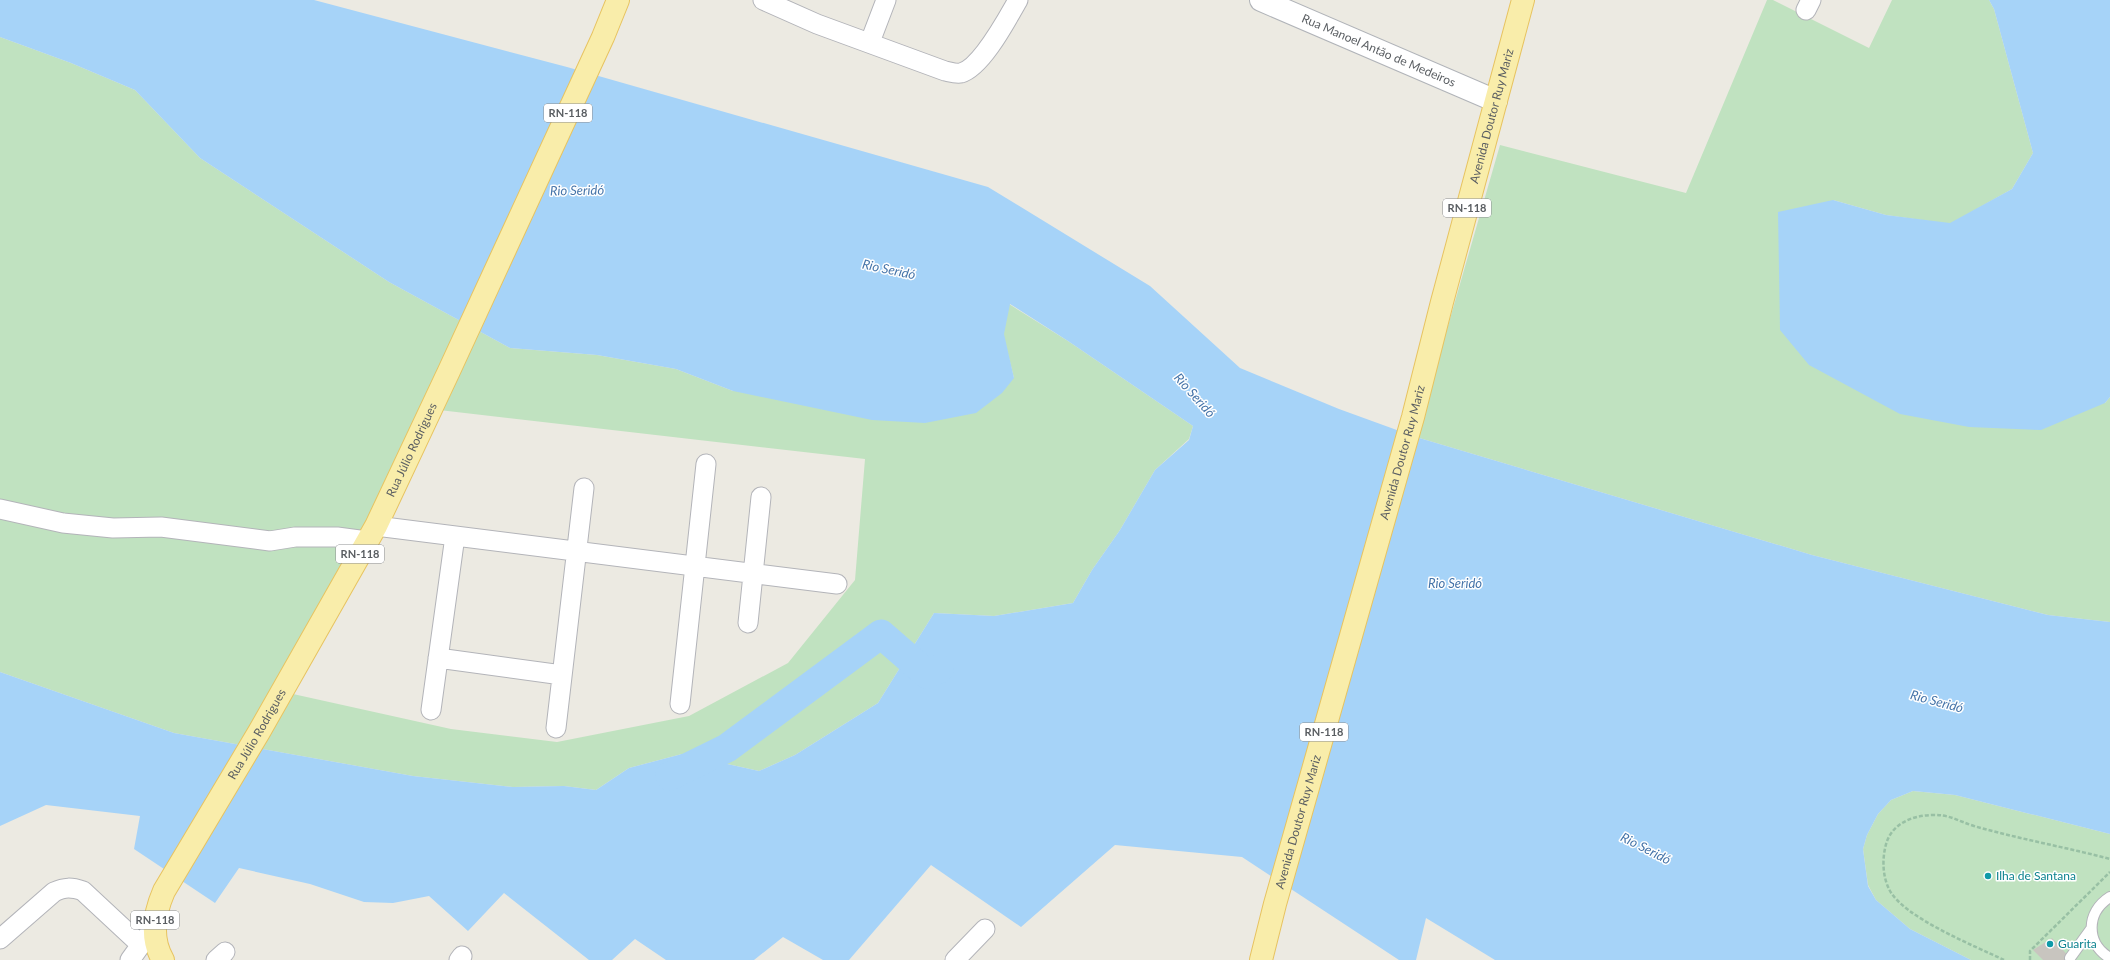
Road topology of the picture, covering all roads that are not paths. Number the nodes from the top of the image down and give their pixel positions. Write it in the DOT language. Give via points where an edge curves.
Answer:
graph roads {
  1 [pos="618,0"];
  2 [pos="763,0"];
  3 [pos="886,0"];
  4 [pos="1018,0"];
  5 [pos="1523,0"];
  6 [pos="1267,1"];
  7 [pos="870,42"];
  8 [pos="1496,101"];
  9 [pos="706,464"];
  10 [pos="584,488"];
  11 [pos="761,497"];
  12 [pos="0,509"];
  13 [pos="372,534"];
  14 [pos="455,536"];
  15 [pos="577,551"];
  16 [pos="695,565"];
  17 [pos="754,573"];
  18 [pos="837,584"];
  19 [pos="748,623"];
  20 [pos="438,658"];
  21 [pos="562,675"];
  22 [pos="680,704"];
  23 [pos="431,710"];
  24 [pos="556,728"];
  25 [pos="2110,897"];
  26 [pos="154,925"];
  27 [pos="985,929"];
  28 [pos="2091,929"];
  29 [pos="0,939"];
  30 [pos="136,953"];
  31 [pos="2070,958"];
  32 [pos="2107,959"];
  33 [pos="163,960"];
  34 [pos="955,960"];
  35 [pos="1261,960"];
  1 -- 13 [label="main road, Rua Júlio Rodrigues / RN-118" via="450,372"];
  2 -- 7 [label="street" via="817,24"];
  3 -- 7 [label="street"];
  4 -- 7 [label="street" via="987,50 969,69 959,73 945,71"];
  5 -- 8 [label="main road, Avenida Doutor Ruy Mariz / RN-118"];
  6 -- 8 [label="street, Rua Manoel Antão de Medeiros"];
  8 -- 35 [label="main road, Avenida Doutor Ruy Mariz / RN-118" via="1413,417"];
  9 -- 16 [label="street"];
  10 -- 15 [label="street"];
  11 -- 17 [label="street"];
  12 -- 13 [label="street" via="63,523 113,528 161,527 270,542 295,537"];
  13 -- 14 [label="street"];
  13 -- 26 [label="main road, Rua Júlio Rodrigues / RN-118" via="170,881 158,905"];
  14 -- 15 [label="street"];
  14 -- 20 [label="street"];
  15 -- 16 [label="street"];
  15 -- 21 [label="street"];
  16 -- 17 [label="street"];
  16 -- 22 [label="street"];
  17 -- 18 [label="street"];
  17 -- 19 [label="street"];
  20 -- 21 [label="street"];
  20 -- 23 [label="street"];
  21 -- 24 [label="street"];
  25 -- 28 [label="lane" via="2099,905 2092,917"];
  26 -- 30 [label="street"];
  26 -- 33 [label="main road, RN-118" via="155,940"];
  27 -- 34 [label="street"];
  28 -- 31 [label="lane"];
  28 -- 32 [label="lane" via="2096,946"];
  29 -- 30 [label="street" via="54,892 64,887 83,890"];
}
